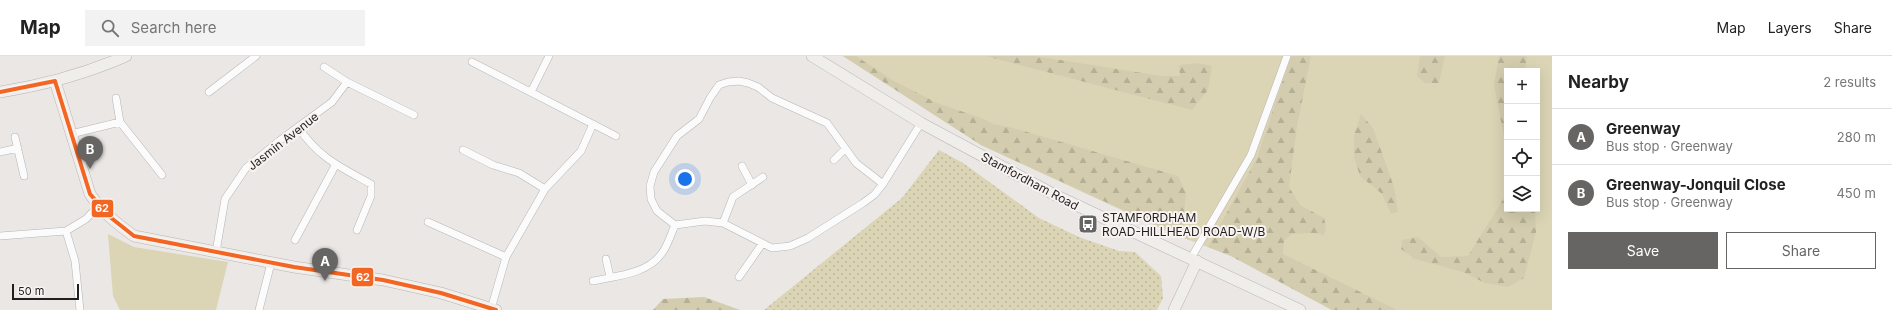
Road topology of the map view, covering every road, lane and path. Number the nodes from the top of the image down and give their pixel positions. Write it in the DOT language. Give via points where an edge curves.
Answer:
graph roads {
  1 [pos="126,56"];
  2 [pos="256,56"];
  3 [pos="550,56"];
  4 [pos="812,56"];
  5 [pos="1287,56"];
  6 [pos="472,62"];
  7 [pos="324,67"];
  8 [pos="55,81"];
  9 [pos="347,82"];
  10 [pos="0,92"];
  11 [pos="209,92"];
  12 [pos="531,92"];
  13 [pos="116,98"];
  14 [pos="414,115"];
  15 [pos="120,122"];
  16 [pos="921,123"];
  17 [pos="593,124"];
  18 [pos="298,127"];
  19 [pos="71,134"];
  20 [pos="616,136"];
  21 [pos="15,137"];
  22 [pos="18,148"];
  23 [pos="463,150"];
  24 [pos="845,150"];
  25 [pos="0,152"];
  26 [pos="834,160"];
  27 [pos="336,164"];
  28 [pos="742,166"];
  29 [pos="162,175"];
  30 [pos="24,176"];
  31 [pos="763,177"];
  32 [pos="883,184"];
  33 [pos="752,185"];
  34 [pos="545,189"];
  35 [pos="98,206"];
  36 [pos="428,222"];
  37 [pos="723,223"];
  38 [pos="675,225"];
  39 [pos="357,230"];
  40 [pos="66,231"];
  41 [pos="0,236"];
  42 [pos="295,240"];
  43 [pos="762,244"];
  44 [pos="216,252"];
  45 [pos="506,257"];
  46 [pos="606,259"];
  47 [pos="1194,260"];
  48 [pos="271,263"];
  49 [pos="610,277"];
  50 [pos="739,277"];
  51 [pos="592,281"];
  52 [pos="494,309"];
  53 [pos="80,310"];
  54 [pos="260,310"];
  55 [pos="1174,310"];
  56 [pos="1300,310"];
  1 -- 8 [label="street"];
  2 -- 11 [label="street"];
  3 -- 12 [label="street"];
  4 -- 16 [label="street, Stamfordham Road"];
  5 -- 47 [label="street" via="1251,155"];
  6 -- 12 [label="street"];
  7 -- 9 [label="street"];
  8 -- 10 [label="street"];
  8 -- 19 [label="street"];
  9 -- 14 [label="street"];
  9 -- 18 [label="street, Jasmin Avenue" via="332,102"];
  12 -- 17 [label="street"];
  13 -- 15 [label="street"];
  15 -- 19 [label="street"];
  15 -- 29 [label="street"];
  16 -- 32 [label="street"];
  16 -- 47 [label="street, Stamfordham Road" via="1057,196"];
  17 -- 20 [label="street"];
  17 -- 34 [label="street" via="581,151"];
  18 -- 27 [label="street" via="312,146"];
  18 -- 44 [label="street, Jasmin Avenue" via="246,168 225,199"];
  19 -- 35 [label="street" via="90,194"];
  21 -- 22 [label="street"];
  22 -- 25 [label="street"];
  22 -- 30 [label="street"];
  23 -- 34 [label="street" via="519,174"];
  24 -- 26 [label="street"];
  24 -- 32 [label="street" via="856,163"];
  24 -- 38 [label="street" via="827,123 772,98 758,87 739,81 719,85 699,119 677,136 654,172 650,186 651,199 657,211"];
  27 -- 39 [label="street" via="372,184 372,196"];
  27 -- 42 [label="street"];
  28 -- 33 [label="street"];
  31 -- 33 [label="street"];
  32 -- 43 [label="street" via="863,203 808,238 790,246 772,248"];
  33 -- 37 [label="street" via="733,197"];
  34 -- 45 [label="street"];
  35 -- 40 [label="street" via="86,219"];
  35 -- 44 [label="street" via="114,222 134,236"];
  36 -- 45 [label="street"];
  37 -- 38 [label="street" via="705,221"];
  37 -- 43 [label="street"];
  38 -- 49 [label="street" via="663,252 651,265"];
  40 -- 41 [label="street"];
  40 -- 53 [label="street" via="75,261"];
  43 -- 50 [label="street"];
  44 -- 48 [label="street"];
  45 -- 52 [label="street"];
  46 -- 49 [label="street"];
  47 -- 55 [label="street"];
  47 -- 56 [label="street, Stamfordham Road"];
  48 -- 52 [label="street" via="383,280 441,293"];
  48 -- 54 [label="street"];
  49 -- 51 [label="street"];
}
